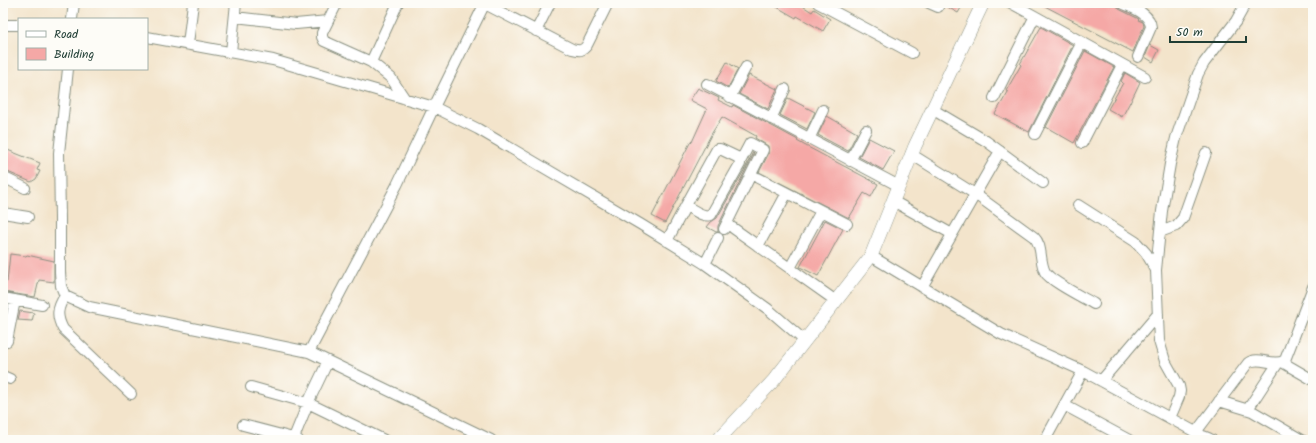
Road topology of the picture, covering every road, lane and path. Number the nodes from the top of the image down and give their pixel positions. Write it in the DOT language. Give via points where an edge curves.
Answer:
graph roads {
  1 [pos="74,3"];
  2 [pos="193,3"];
  3 [pos="236,3"];
  4 [pos="337,3"];
  5 [pos="398,3"];
  6 [pos="550,3"];
  7 [pos="608,3"];
  8 [pos="818,3"];
  9 [pos="983,3"];
  10 [pos="1012,3"];
  11 [pos="1122,3"];
  12 [pos="1246,3"];
  13 [pos="485,4"];
  14 [pos="834,7"];
  15 [pos="1035,16"];
  16 [pos="235,17"];
  17 [pos="72,18"];
  18 [pos="328,22"];
  19 [pos="3,25"];
  20 [pos="18,25"];
  21 [pos="536,31"];
  22 [pos="148,37"];
  23 [pos="1082,42"];
  24 [pos="188,44"];
  25 [pos="231,52"];
  26 [pos="912,53"];
  27 [pos="1138,57"];
  28 [pos="371,62"];
  29 [pos="1122,65"];
  30 [pos="746,68"];
  31 [pos="68,70"];
  32 [pos="1145,77"];
  33 [pos="707,84"];
  34 [pos="785,89"];
  35 [pos="730,97"];
  36 [pos="994,98"];
  37 [pos="405,99"];
  38 [pos="434,107"];
  39 [pos="932,109"];
  40 [pos="823,110"];
  41 [pos="771,119"];
  42 [pos="866,130"];
  43 [pos="1035,134"];
  44 [pos="809,139"];
  45 [pos="1082,143"];
  46 [pos="1000,150"];
  47 [pos="1206,153"];
  48 [pos="912,154"];
  49 [pos="741,160"];
  50 [pos="850,161"];
  51 [pos="3,177"];
  52 [pos="758,178"];
  53 [pos="1043,183"];
  54 [pos="899,186"];
  55 [pos="26,188"];
  56 [pos="787,193"];
  57 [pos="975,194"];
  58 [pos="893,200"];
  59 [pos="1078,205"];
  60 [pos="686,206"];
  61 [pos="821,211"];
  62 [pos="3,213"];
  63 [pos="28,218"];
  64 [pos="847,224"];
  65 [pos="1160,232"];
  66 [pos="952,234"];
  67 [pos="718,238"];
  68 [pos="667,241"];
  69 [pos="758,246"];
  70 [pos="871,256"];
  71 [pos="705,264"];
  72 [pos="790,268"];
  73 [pos="1156,270"];
  74 [pos="922,287"];
  75 [pos="1313,287"];
  76 [pos="65,296"];
  77 [pos="3,298"];
  78 [pos="15,300"];
  79 [pos="836,301"];
  80 [pos="1094,304"];
  81 [pos="42,305"];
  82 [pos="1158,314"];
  83 [pos="7,341"];
  84 [pos="804,341"];
  85 [pos="309,352"];
  86 [pos="328,361"];
  87 [pos="1280,362"];
  88 [pos="1083,371"];
  89 [pos="1101,380"];
  90 [pos="1313,380"];
  91 [pos="251,386"];
  92 [pos="131,394"];
  93 [pos="1219,401"];
  94 [pos="308,402"];
  95 [pos="1064,405"];
  96 [pos="1248,409"];
  97 [pos="1170,418"];
  98 [pos="243,425"];
  99 [pos="1197,436"];
  100 [pos="295,439"];
  101 [pos="384,440"];
  102 [pos="491,440"];
  103 [pos="718,440"];
  104 [pos="1045,440"];
  105 [pos="1129,440"];
  106 [pos="1212,440"];
  107 [pos="1302,440"];
  1 -- 17 [label="street"];
  2 -- 24 [label="street"];
  3 -- 16 [label="street"];
  4 -- 18 [label="street"];
  5 -- 28 [label="street"];
  6 -- 21 [label="street"];
  7 -- 21 [label="street" via="587,45 581,51"];
  8 -- 14 [label="street"];
  9 -- 39 [label="street"];
  10 -- 15 [label="street"];
  11 -- 27 [label="street" via="1143,14 1150,23 1151,27"];
  12 -- 65 [label="street" via="1236,21 1204,63 1194,84 1176,138"];
  13 -- 21 [label="street"];
  13 -- 38 [label="street"];
  14 -- 26 [label="street"];
  15 -- 23 [label="street"];
  15 -- 36 [label="street"];
  16 -- 18 [label="street" via="296,24"];
  16 -- 25 [label="street"];
  18 -- 28 [label="street" via="322,33 324,41"];
  19 -- 20 [label="street"];
  22 -- 24 [label="street"];
  23 -- 29 [label="street"];
  23 -- 43 [label="street"];
  24 -- 25 [label="street"];
  25 -- 37 [label="street" via="273,60"];
  28 -- 37 [label="street" via="391,78"];
  29 -- 32 [label="street"];
  29 -- 45 [label="street"];
  30 -- 35 [label="street"];
  31 -- 76 [label="street" via="59,153 60,272"];
  33 -- 35 [label="street"];
  34 -- 41 [label="street"];
  35 -- 41 [label="street"];
  37 -- 38 [label="street"];
  38 -- 68 [label="street" via="478,129"];
  38 -- 85 [label="street" via="397,185"];
  39 -- 46 [label="street"];
  39 -- 48 [label="street"];
  40 -- 44 [label="street"];
  41 -- 44 [label="street"];
  42 -- 50 [label="street"];
  44 -- 50 [label="street"];
  46 -- 53 [label="street"];
  46 -- 57 [label="street"];
  47 -- 65 [label="street" via="1183,218 1176,226"];
  48 -- 54 [label="street"];
  48 -- 57 [label="street"];
  49 -- 60 [label="street" via="711,215 704,215"];
  49 -- 60 [label="street" via="724,150 717,149"];
  49 -- 69 [label="street" via="750,143 763,150 729,229"];
  50 -- 54 [label="street"];
  51 -- 55 [label="street"];
  52 -- 56 [label="street"];
  54 -- 58 [label="street"];
  56 -- 61 [label="street"];
  56 -- 69 [label="street"];
  57 -- 66 [label="street"];
  57 -- 80 [label="street" via="1037,240 1044,270 1049,276"];
  58 -- 66 [label="street"];
  58 -- 70 [label="street"];
  59 -- 73 [label="street" via="1136,242"];
  60 -- 68 [label="street"];
  61 -- 64 [label="street"];
  61 -- 72 [label="street"];
  62 -- 63 [label="street"];
  65 -- 73 [label="street"];
  66 -- 74 [label="street"];
  67 -- 71 [label="street"];
  68 -- 71 [label="street"];
  69 -- 72 [label="street"];
  70 -- 74 [label="street"];
  70 -- 79 [label="street"];
  71 -- 84 [label="street" via="768,308"];
  72 -- 79 [label="street"];
  73 -- 82 [label="street"];
  74 -- 88 [label="street" via="1001,334"];
  75 -- 87 [label="street" via="1287,356"];
  76 -- 85 [label="street" via="89,307"];
  76 -- 92 [label="street" via="58,309 62,329"];
  77 -- 78 [label="street"];
  78 -- 81 [label="street"];
  78 -- 83 [label="street"];
  79 -- 84 [label="street"];
  82 -- 89 [label="street"];
  82 -- 97 [label="street" via="1159,341 1165,361 1180,391"];
  84 -- 103 [label="street" via="774,380"];
  85 -- 86 [label="street"];
  86 -- 94 [label="street"];
  86 -- 102 [label="street"];
  87 -- 90 [label="street"];
  87 -- 93 [label="street" via="1250,361"];
  87 -- 96 [label="street"];
  88 -- 89 [label="street"];
  88 -- 95 [label="street"];
  89 -- 97 [label="street"];
  91 -- 94 [label="street"];
  93 -- 96 [label="street"];
  93 -- 99 [label="street"];
  94 -- 100 [label="street"];
  94 -- 101 [label="street"];
  95 -- 104 [label="street"];
  95 -- 105 [label="street"];
  96 -- 107 [label="street"];
  97 -- 99 [label="street"];
  98 -- 100 [label="street"];
  99 -- 106 [label="street" via="1206,436"];
}
